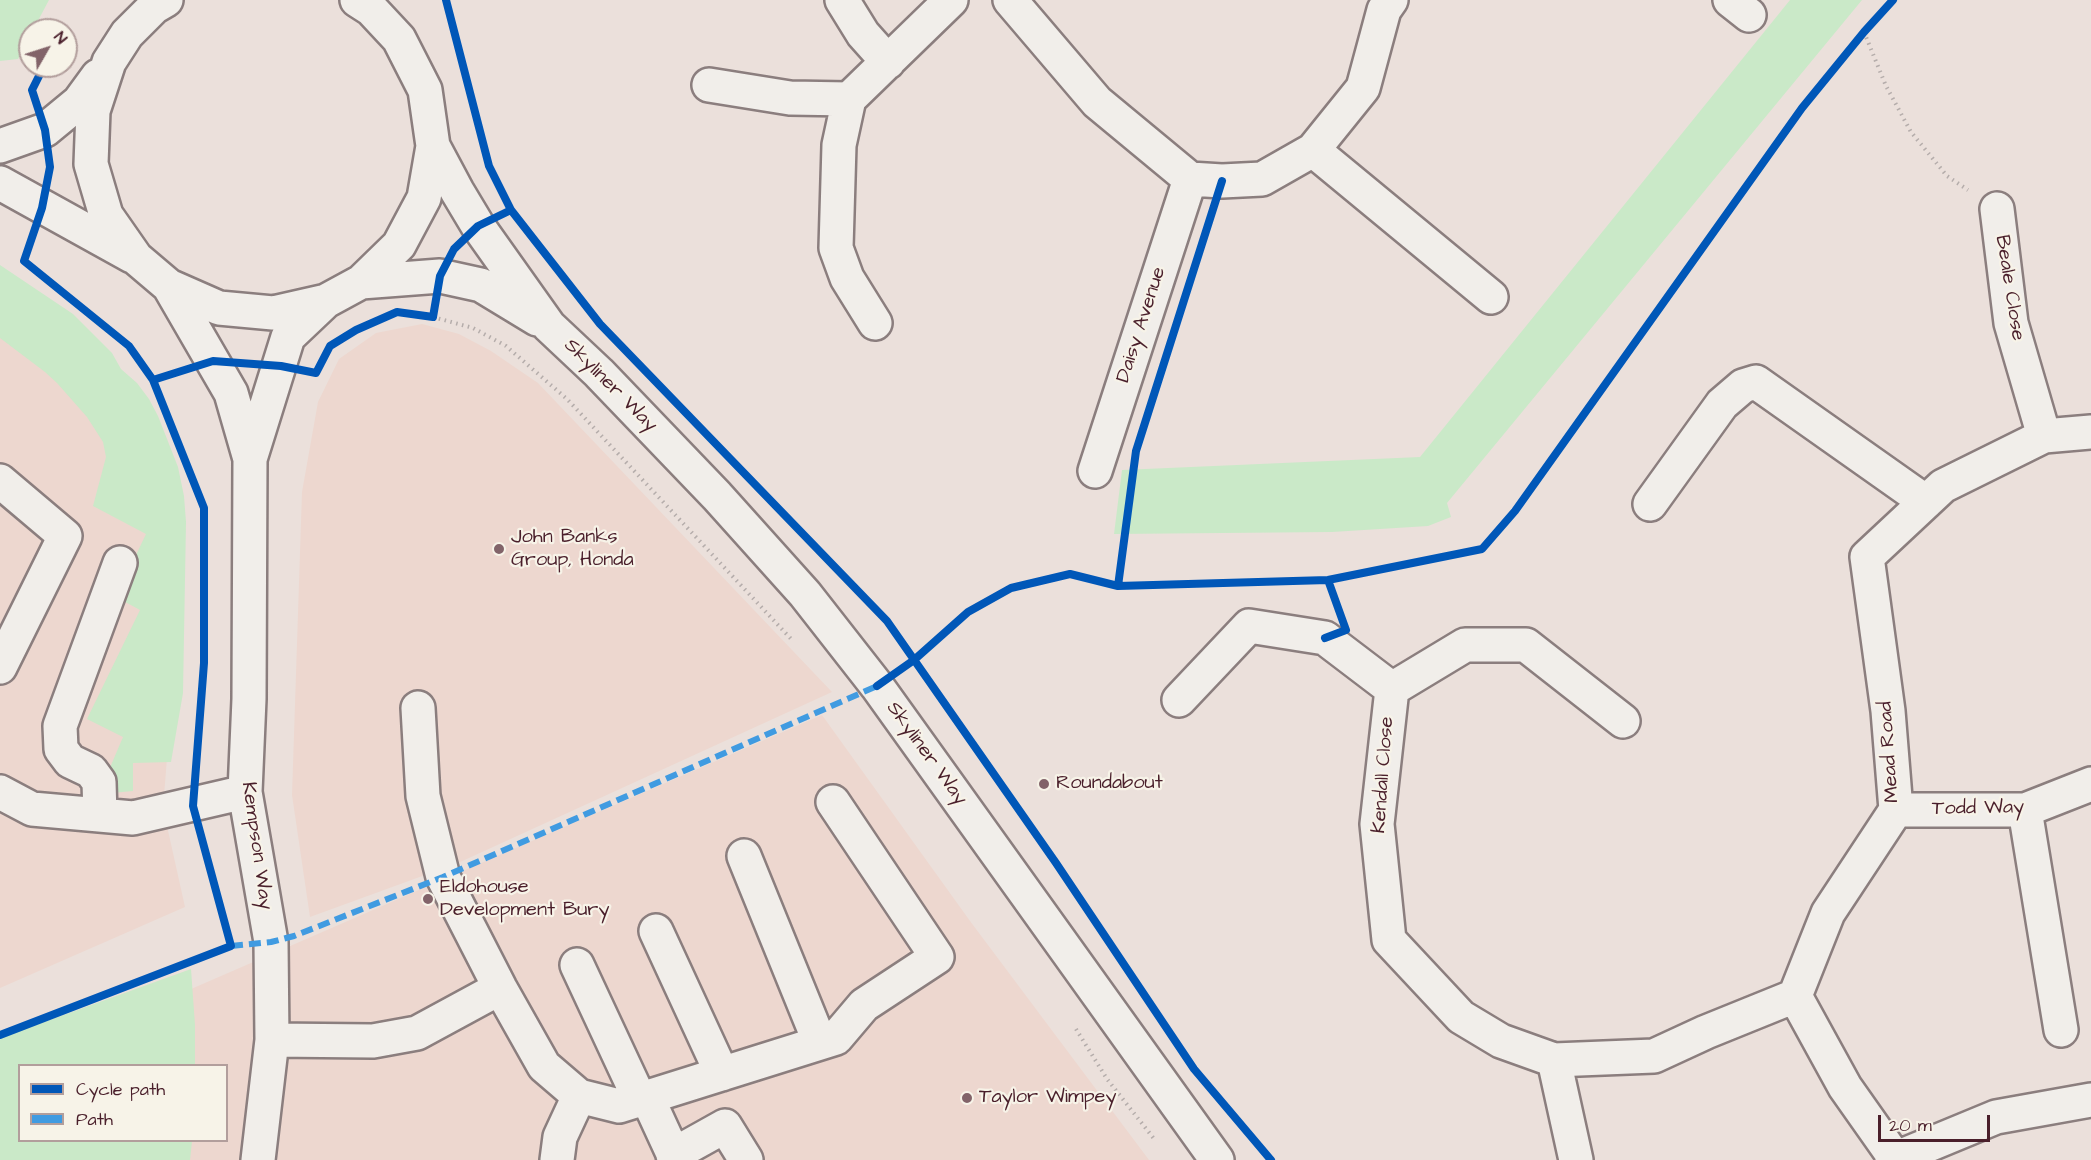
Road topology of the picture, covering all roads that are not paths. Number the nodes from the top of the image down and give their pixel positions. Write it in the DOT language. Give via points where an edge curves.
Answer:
graph roads {
  1 [pos="133,0"];
  2 [pos="166,0"];
  3 [pos="357,0"];
  4 [pos="394,0"];
  5 [pos="842,0"];
  6 [pos="951,0"];
  7 [pos="1010,0"];
  8 [pos="1391,0"];
  9 [pos="127,34"];
  10 [pos="399,39"];
  11 [pos="109,62"];
  12 [pos="888,62"];
  13 [pos="709,85"];
  14 [pos="849,99"];
  15 [pos="0,146"];
  16 [pos="433,146"];
  17 [pos="1312,150"];
  18 [pos="1190,179"];
  19 [pos="0,183"];
  20 [pos="1997,209"];
  21 [pos="136,258"];
  22 [pos="361,282"];
  23 [pos="169,286"];
  24 [pos="1491,297"];
  25 [pos="326,301"];
  26 [pos="875,323"];
  27 [pos="549,326"];
  28 [pos="2091,432"];
  29 [pos="2044,436"];
  30 [pos="250,459"];
  31 [pos="1095,471"];
  32 [pos="0,481"];
  33 [pos="1926,502"];
  34 [pos="1650,504"];
  35 [pos="120,563"];
  36 [pos="0,667"];
  37 [pos="1392,689"];
  38 [pos="1179,700"];
  39 [pos="418,708"];
  40 [pos="1623,721"];
  41 [pos="2091,784"];
  42 [pos="0,792"];
  43 [pos="245,792"];
  44 [pos="833,802"];
  45 [pos="1896,810"];
  46 [pos="2025,810"];
  47 [pos="100,815"];
  48 [pos="744,856"];
  49 [pos="656,931"];
  50 [pos="577,965"];
  51 [pos="500,988"];
  52 [pos="1795,996"];
  53 [pos="2061,1030"];
  54 [pos="272,1040"];
  55 [pos="828,1041"];
  56 [pos="1554,1060"];
  57 [pos="722,1074"];
  58 [pos="579,1096"];
  59 [pos="644,1099"];
  60 [pos="2091,1101"];
  61 [pos="674,1157"];
  62 [pos="1894,1159"];
  63 [pos="258,1160"];
  64 [pos="557,1160"];
  65 [pos="746,1160"];
  66 [pos="1217,1160"];
  67 [pos="1576,1160"];
  1 -- 9 [label="street"];
  2 -- 9 [label="street"];
  3 -- 10 [label="street"];
  4 -- 10 [label="street"];
  5 -- 12 [label="street" via="863,34"];
  6 -- 12 [label="street"];
  7 -- 18 [label="street" via="1097,102"];
  8 -- 17 [label="street" via="1384,10 1364,88"];
  9 -- 11 [label="street"];
  10 -- 16 [label="street" via="425,90"];
  11 -- 15 [label="street" via="79,102 45,130"];
  11 -- 21 [label="street" via="93,111 91,164 106,214"];
  12 -- 14 [label="street"];
  13 -- 14 [label="street" via="790,98"];
  14 -- 26 [label="street" via="839,145 836,248 847,278"];
  16 -- 22 [label="street" via="424,198 399,245"];
  16 -- 27 [label="street, Skyliner Way" via="478,226"];
  17 -- 18 [label="street" via="1262,178"];
  17 -- 24 [label="street"];
  18 -- 31 [label="street, Daisy Avenue"];
  19 -- 21 [label="street"];
  20 -- 29 [label="street, Beale Close" via="2011,323"];
  21 -- 23 [label="street"];
  22 -- 25 [label="street"];
  22 -- 27 [label="street, Skyliner Way" via="440,276 481,285"];
  23 -- 25 [label="street" via="219,308 273,313"];
  23 -- 30 [label="street, Kempson Way" via="231,393"];
  25 -- 30 [label="street, Kempson Way" via="288,337"];
  27 -- 66 [label="street, Skyliner Way" via="717,496 805,594 878,686"];
  28 -- 29 [label="street, Mead Road"];
  29 -- 33 [label="street, Mead Road" via="1943,486"];
  30 -- 43 [label="street, Kempson Way"];
  32 -- 36 [label="street" via="65,536"];
  33 -- 34 [label="street" via="1756,382 1743,386 1722,404"];
  33 -- 45 [label="street, Mead Road" via="1868,557"];
  35 -- 47 [label="street" via="60,726 61,749 70,761 91,771 99,782"];
  37 -- 38 [label="street, Kendall Close" via="1325,638 1249,626"];
  37 -- 40 [label="street, Kendall Close" via="1464,645 1526,645"];
  37 -- 56 [label="street, Kendall Close" via="1377,824 1389,940 1461,1017 1501,1041"];
  39 -- 51 [label="street" via="423,796 443,876"];
  41 -- 46 [label="street, Todd Way"];
  42 -- 47 [label="street" via="32,809"];
  43 -- 47 [label="street" via="133,818"];
  43 -- 54 [label="street, Kempson Way" via="271,942"];
  44 -- 55 [label="street" via="937,957 864,1005"];
  45 -- 46 [label="street, Todd Way"];
  45 -- 52 [label="street, Mead Road" via="1828,913"];
  46 -- 53 [label="street"];
  48 -- 55 [label="street"];
  49 -- 57 [label="street"];
  50 -- 59 [label="street"];
  51 -- 54 [label="street" via="417,1033 373,1041"];
  51 -- 58 [label="street" via="544,1066"];
  52 -- 56 [label="street, Kendall Close" via="1654,1056"];
  52 -- 62 [label="street" via="1845,1087"];
  54 -- 63 [label="street, Kempson Way"];
  55 -- 57 [label="street"];
  56 -- 67 [label="street"];
  57 -- 59 [label="street"];
  58 -- 59 [label="street" via="619,1106"];
  58 -- 64 [label="street" via="560,1137"];
  59 -- 61 [label="street"];
  60 -- 62 [label="street" via="1996,1117"];
  61 -- 65 [label="street" via="726,1126"];
}
